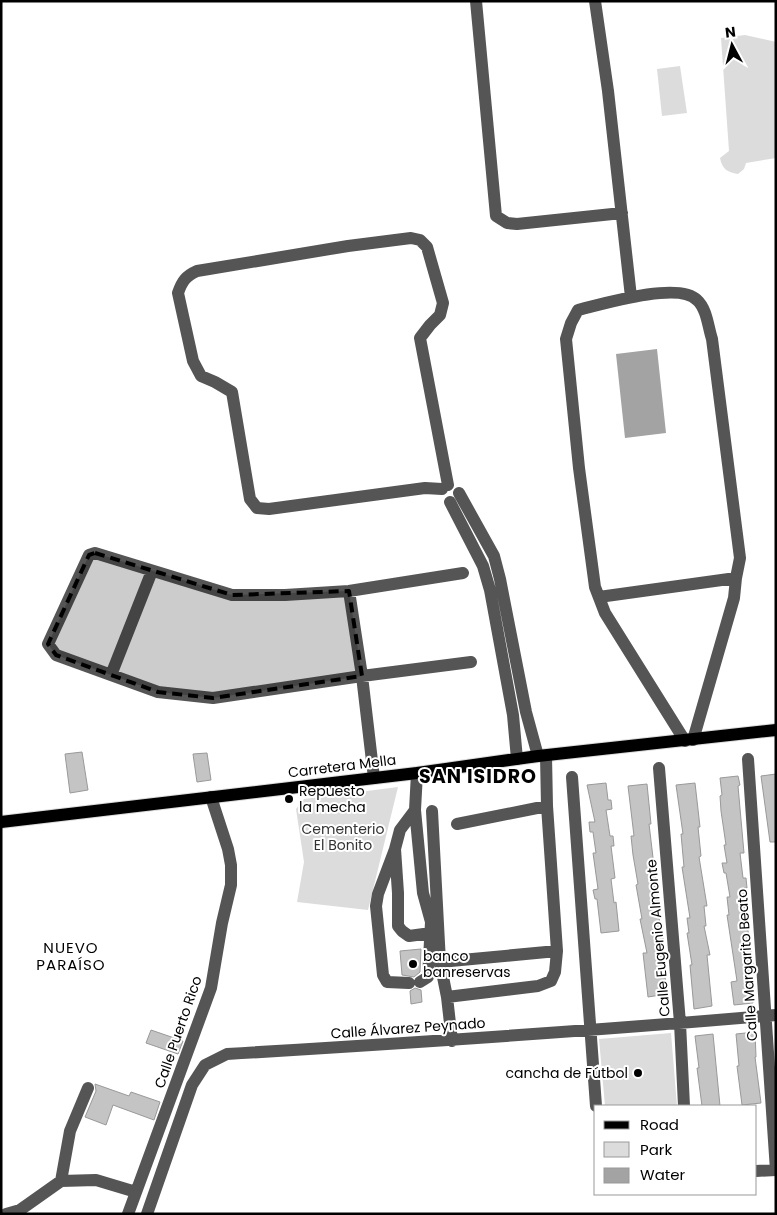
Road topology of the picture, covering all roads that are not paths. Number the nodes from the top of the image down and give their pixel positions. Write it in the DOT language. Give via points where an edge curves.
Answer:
graph roads {
  1 [pos="476,1"];
  2 [pos="595,1"];
  3 [pos="622,213"];
  4 [pos="631,297"];
  5 [pos="445,487"];
  6 [pos="455,498"];
  7 [pos="152,571"];
  8 [pos="463,573"];
  9 [pos="736,578"];
  10 [pos="349,591"];
  11 [pos="598,596"];
  12 [pos="471,662"];
  13 [pos="111,675"];
  14 [pos="362,676"];
  15 [pos="776,730"];
  16 [pos="689,740"];
  17 [pos="542,756"];
  18 [pos="517,759"];
  19 [pos="748,759"];
  20 [pos="659,768"];
  21 [pos="416,773"];
  22 [pos="572,777"];
  23 [pos="374,778"];
  24 [pos="211,797"];
  25 [pos="547,806"];
  26 [pos="415,810"];
  27 [pos="432,811"];
  28 [pos="1,822"];
  29 [pos="457,824"];
  30 [pos="395,849"];
  31 [pos="431,933"];
  32 [pos="557,951"];
  33 [pos="440,962"];
  34 [pos="447,996"];
  35 [pos="771,1015"];
  36 [pos="680,1023"];
  37 [pos="591,1031"];
  38 [pos="452,1041"];
  39 [pos="88,1088"];
  40 [pos="596,1105"];
  41 [pos="684,1105"];
  42 [pos="776,1170"];
  43 [pos="757,1171"];
  44 [pos="61,1181"];
  45 [pos="136,1192"];
  46 [pos="21,1212"];
  47 [pos="6,1214"];
  48 [pos="128,1214"];
  49 [pos="147,1214"];
  1 -- 3 [label="street" via="496,216 507,223 517,224"];
  2 -- 3 [label="street"];
  3 -- 4 [label="street"];
  4 -- 9 [label="street" via="681,292 697,299 704,309 712,339 738,540 740,558"];
  4 -- 11 [label="street" via="578,310 566,339"];
  5 -- 5 [label="street" via="257,508 250,500 232,392 201,376 194,361 178,293 186,276 196,271 339,247 411,238 420,240 427,247 442,303 440,315 420,338"];
  5 -- 6 [label="street" via="442,498"];
  6 -- 17 [label="street" via="494,556 526,712"];
  6 -- 18 [label="street" via="490,590 513,715"];
  7 -- 10 [label="street" via="232,595"];
  7 -- 13 [label="street"];
  7 -- 13 [label="street" via="95,553 89,554 48,644 56,655"];
  8 -- 10 [label="street"];
  9 -- 11 [label="street"];
  9 -- 16 [label="street" via="734,598"];
  10 -- 14 [label="street"];
  11 -- 16 [label="street" via="605,613"];
  12 -- 14 [label="street"];
  13 -- 14 [label="street" via="158,692 213,698"];
  14 -- 23 [label="street"];
  15 -- 16 [label="main road, Carretera Mella"];
  16 -- 17 [label="main road, Carretera Mella"];
  17 -- 18 [label="main road, Carretera Mella"];
  17 -- 25 [label="street"];
  18 -- 21 [label="main road, Carretera Mella"];
  19 -- 35 [label="street, Calle Margarito Beato"];
  20 -- 36 [label="street, Calle Eugenio Almonte"];
  21 -- 23 [label="main road, Carretera Mella"];
  21 -- 26 [label="street"];
  22 -- 37 [label="street"];
  23 -- 24 [label="main road, Carretera Mella"];
  24 -- 28 [label="main road, Carretera Mella"];
  24 -- 45 [label="street, Calle Puerto Rico" via="228,849 231,885 210,988"];
  25 -- 29 [label="street"];
  25 -- 32 [label="street"];
  26 -- 30 [label="street" via="400,830"];
  26 -- 31 [label="street" via="423,893 429,910"];
  27 -- 33 [label="street"];
  30 -- 31 [label="street" via="398,926 409,936"];
  30 -- 31 [label="street" via="376,906 383,976 387,982 414,983 428,977"];
  32 -- 33 [label="street"];
  32 -- 34 [label="street" via="551,981 538,986"];
  33 -- 34 [label="street"];
  34 -- 38 [label="street"];
  35 -- 36 [label="street, Calle Álvarez Peynado"];
  35 -- 42 [label="street, Calle Margarito Beato"];
  36 -- 37 [label="street, Calle Álvarez Peynado"];
  36 -- 41 [label="street, Calle Eugenio Almonte"];
  37 -- 38 [label="street, Calle Álvarez Peynado"];
  37 -- 40 [label="street"];
  38 -- 49 [label="street, Calle Álvarez Peynado" via="227,1054 205,1064 192,1085"];
  39 -- 44 [label="street" via="70,1132"];
  42 -- 43 [label="street"];
  44 -- 45 [label="street" via="96,1180"];
  44 -- 46 [label="street"];
  45 -- 48 [label="street, Calle Puerto Rico"];
  46 -- 47 [label="street"];
}
